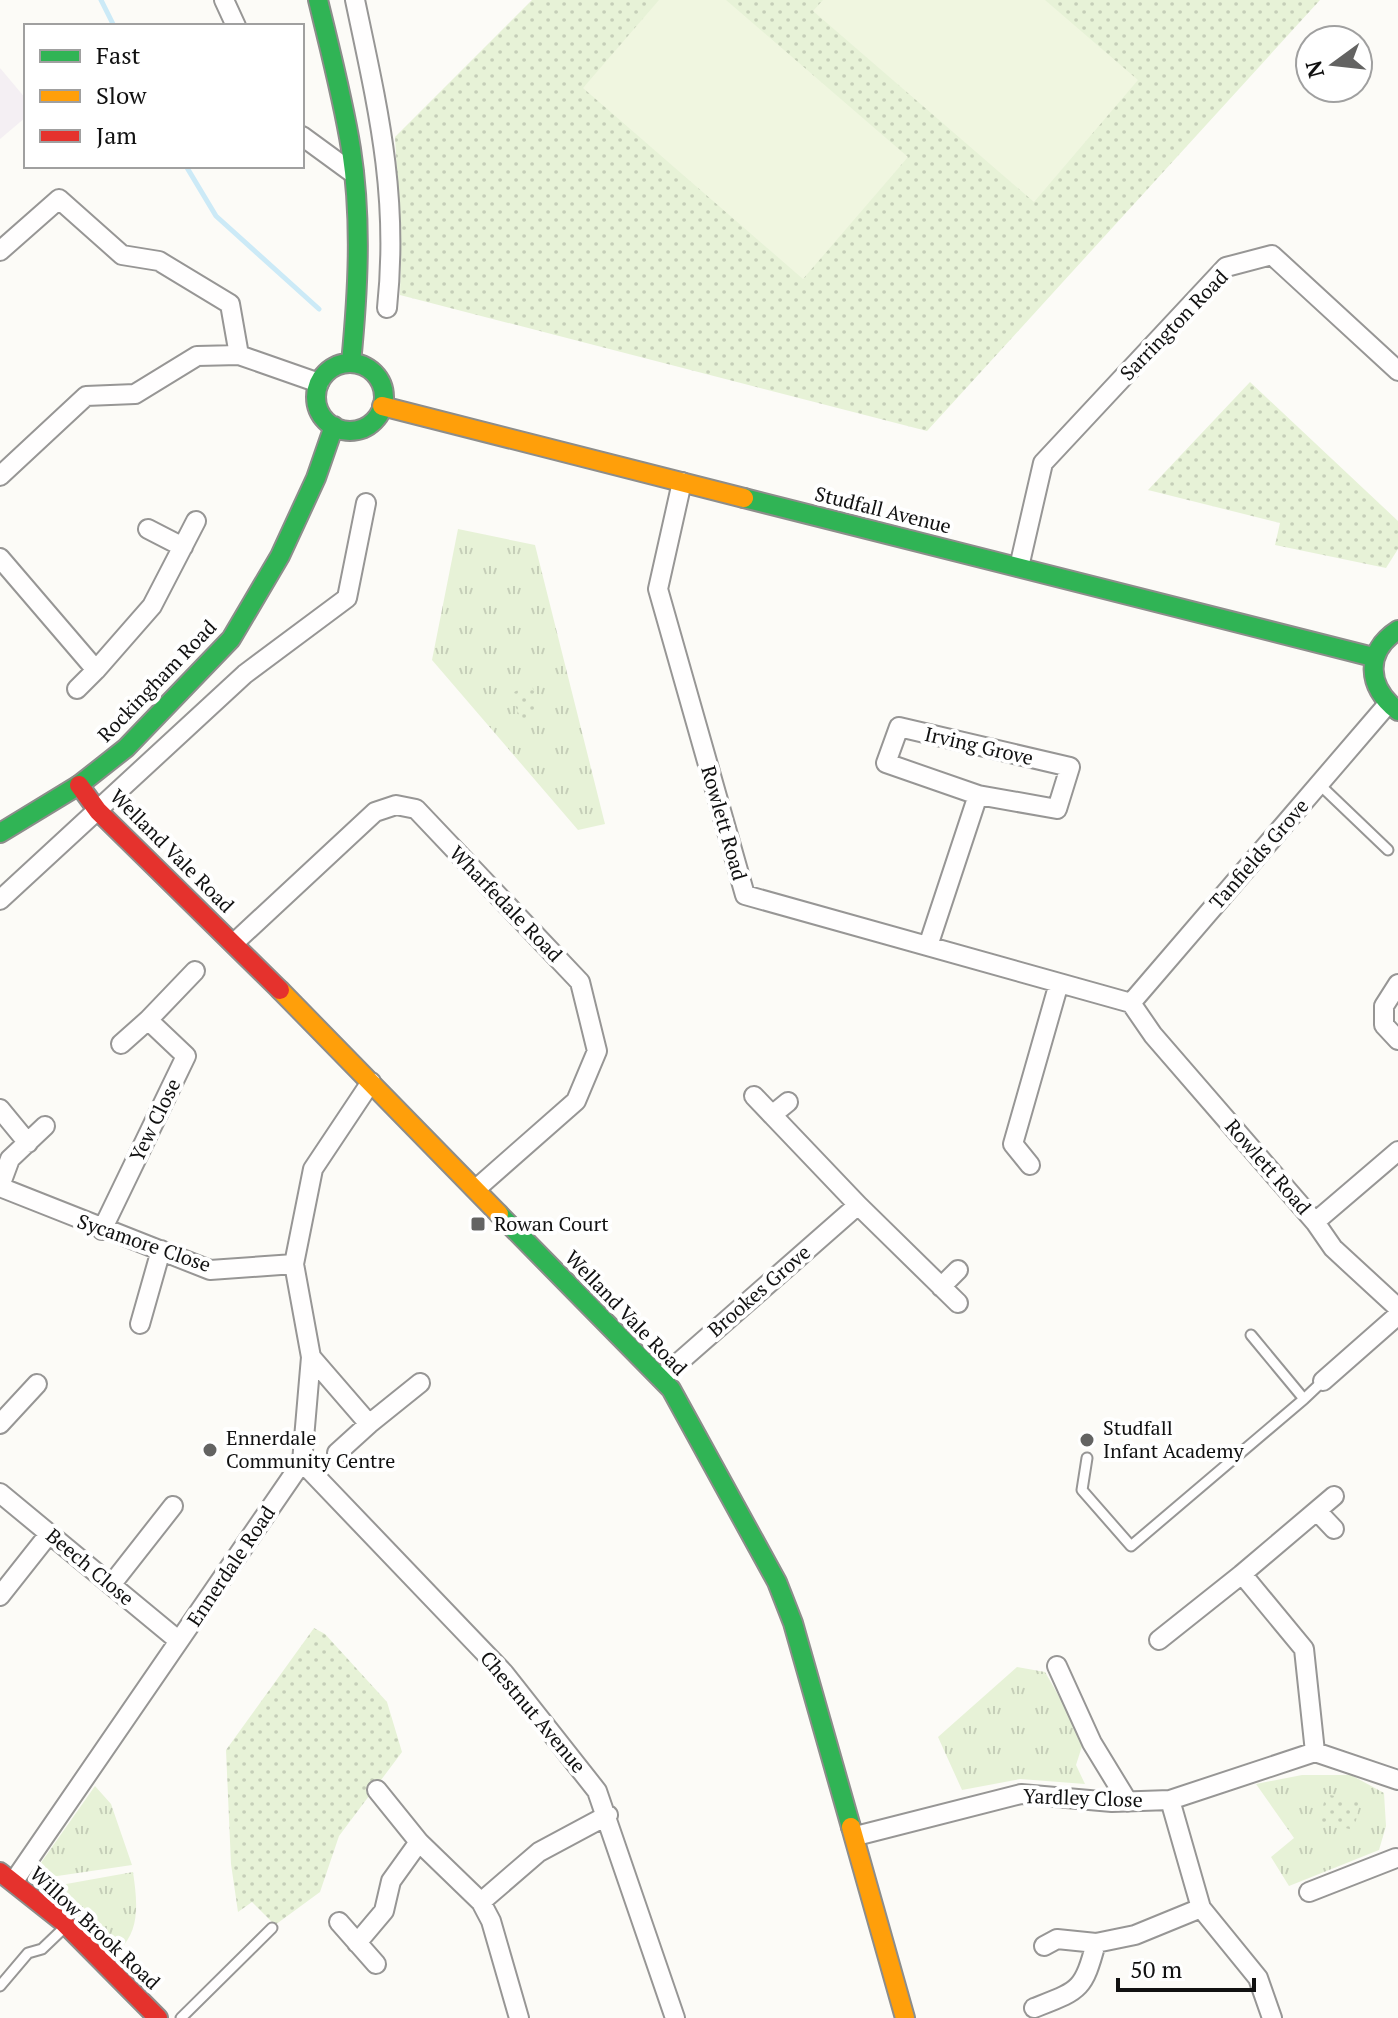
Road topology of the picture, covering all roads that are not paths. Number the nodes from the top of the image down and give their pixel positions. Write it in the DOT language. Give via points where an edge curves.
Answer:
graph roads {
  1 [pos="224,0"];
  2 [pos="318,0"];
  3 [pos="355,0"];
  4 [pos="235,24"];
  5 [pos="304,137"];
  6 [pos="354,174"];
  7 [pos="0,251"];
  8 [pos="387,308"];
  9 [pos="239,355"];
  10 [pos="351,363"];
  11 [pos="1398,371"];
  12 [pos="319,383"];
  13 [pos="382,406"];
  14 [pos="334,426"];
  15 [pos="0,476"];
  16 [pos="682,482"];
  17 [pos="366,503"];
  18 [pos="196,521"];
  19 [pos="148,529"];
  20 [pos="183,547"];
  21 [pos="0,558"];
  22 [pos="1019,567"];
  23 [pos="1398,630"];
  24 [pos="1373,657"];
  25 [pos="96,670"];
  26 [pos="77,689"];
  27 [pos="1392,708"];
  28 [pos="1319,784"];
  29 [pos="79,785"];
  30 [pos="978,795"];
  31 [pos="98,811"];
  32 [pos="0,833"];
  33 [pos="1388,850"];
  34 [pos="0,900"];
  35 [pos="234,943"];
  36 [pos="928,946"];
  37 [pos="195,971"];
  38 [pos="1059,983"];
  39 [pos="1398,984"];
  40 [pos="1131,1003"];
  41 [pos="148,1020"];
  42 [pos="1398,1040"];
  43 [pos="121,1044"];
  44 [pos="371,1082"];
  45 [pos="754,1096"];
  46 [pos="788,1102"];
  47 [pos="0,1109"];
  48 [pos="772,1115"];
  49 [pos="45,1126"];
  50 [pos="28,1143"];
  51 [pos="1398,1151"];
  52 [pos="1030,1165"];
  53 [pos="0,1187"];
  54 [pos="476,1189"];
  55 [pos="858,1205"];
  56 [pos="1315,1222"];
  57 [pos="102,1230"];
  58 [pos="161,1250"];
  59 [pos="294,1264"];
  60 [pos="958,1270"];
  61 [pos="941,1287"];
  62 [pos="958,1303"];
  63 [pos="1398,1308"];
  64 [pos="1398,1315"];
  65 [pos="140,1324"];
  66 [pos="1251,1335"];
  67 [pos="311,1357"];
  68 [pos="661,1378"];
  69 [pos="1323,1381"];
  70 [pos="420,1383"];
  71 [pos="37,1384"];
  72 [pos="1304,1399"];
  73 [pos="0,1424"];
  74 [pos="369,1424"];
  75 [pos="337,1453"];
  76 [pos="1087,1458"];
  77 [pos="302,1462"];
  78 [pos="0,1493"];
  79 [pos="1334,1496"];
  80 [pos="173,1506"];
  81 [pos="1317,1511"];
  82 [pos="1334,1529"];
  83 [pos="49,1534"];
  84 [pos="1242,1574"];
  85 [pos="111,1585"];
  86 [pos="0,1596"];
  87 [pos="1159,1640"];
  88 [pos="179,1641"];
  89 [pos="1057,1666"];
  90 [pos="1315,1752"];
  91 [pos="1398,1780"];
  92 [pos="377,1790"];
  93 [pos="1170,1800"];
  94 [pos="1128,1802"];
  95 [pos="608,1815"];
  96 [pos="856,1836"];
  97 [pos="419,1842"];
  98 [pos="1397,1856"];
  99 [pos="7,1876"];
  100 [pos="1309,1892"];
  101 [pos="481,1902"];
  102 [pos="1201,1908"];
  103 [pos="339,1922"];
  104 [pos="65,1927"];
  105 [pos="272,1928"];
  106 [pos="357,1943"];
  107 [pos="1096,1943"];
  108 [pos="1044,1946"];
  109 [pos="376,1964"];
  110 [pos="0,1986"];
  111 [pos="1034,2008"];
  112 [pos="158,2018"];
  113 [pos="181,2018"];
  114 [pos="519,2018"];
  115 [pos="675,2018"];
  116 [pos="905,2018"];
  117 [pos="1272,2018"];
  1 -- 4 [label="street"];
  2 -- 6 [label="street"];
  3 -- 8 [label="street" via="388,162 393,251"];
  5 -- 6 [label="street"];
  6 -- 10 [label="street" via="358,295"];
  7 -- 9 [label="street" via="59,199 122,255 159,261 230,304"];
  9 -- 12 [label="street"];
  9 -- 15 [label="street" via="197,356 135,394 86,396"];
  10 -- 12 [label="street" via="335,366"];
  10 -- 13 [label="street" via="372,371 379,380"];
  11 -- 22 [label="street, Sarrington Road" via="1272,255 1226,267 1043,463"];
  12 -- 14 [label="street" via="318,409"];
  13 -- 14 [label="street" via="369,425"];
  13 -- 16 [label="street, Studfall Avenue"];
  14 -- 29 [label="street, Rockingham Road" via="280,556 231,639 126,748"];
  16 -- 22 [label="street, Studfall Avenue"];
  16 -- 36 [label="street, Rowlett Road" via="658,589 745,895"];
  17 -- 31 [label="street" via="347,598 245,674"];
  18 -- 20 [label="street"];
  19 -- 20 [label="street"];
  20 -- 25 [label="street" via="152,606"];
  21 -- 25 [label="street"];
  22 -- 24 [label="street, Studfall Avenue"];
  23 -- 24 [label="street"];
  24 -- 27 [label="street" via="1373,683"];
  25 -- 26 [label="street"];
  27 -- 28 [label="street, Tanfields Grove"];
  28 -- 33 [label="lane"];
  28 -- 40 [label="street, Tanfields Grove"];
  29 -- 31 [label="street, Welland Vale Road"];
  29 -- 32 [label="street, Rockingham Road"];
  30 -- 30 [label="street, Irving Grove" via="1057,809 1070,767 899,727 886,763"];
  30 -- 36 [label="street"];
  31 -- 34 [label="street"];
  31 -- 35 [label="street, Welland Vale Road"];
  35 -- 44 [label="street, Welland Vale Road"];
  35 -- 54 [label="street, Wharfedale Road" via="375,812 396,805 416,809 580,982 597,1051 576,1101"];
  36 -- 38 [label="street, Rowlett Road"];
  37 -- 41 [label="street"];
  38 -- 40 [label="street, Rowlett Road"];
  38 -- 52 [label="street" via="1013,1144"];
  39 -- 42 [label="street" via="1384,1006 1384,1025"];
  40 -- 56 [label="street, Rowlett Road"];
  41 -- 43 [label="street"];
  41 -- 57 [label="street, Yew Close" via="186,1056"];
  44 -- 54 [label="street, Welland Vale Road"];
  44 -- 59 [label="street, Ennerdale Road" via="313,1169"];
  45 -- 48 [label="street"];
  46 -- 48 [label="street"];
  47 -- 50 [label="street"];
  48 -- 55 [label="street"];
  49 -- 50 [label="street"];
  50 -- 53 [label="street" via="10,1159"];
  51 -- 56 [label="street"];
  53 -- 57 [label="street, Sycamore Close"];
  54 -- 68 [label="street, Welland Vale Road"];
  55 -- 61 [label="street"];
  55 -- 68 [label="street, Brookes Grove"];
  56 -- 63 [label="street, Rowlett Road" via="1333,1248"];
  57 -- 58 [label="street, Sycamore Close"];
  58 -- 59 [label="street, Sycamore Close" via="210,1270"];
  58 -- 65 [label="street"];
  59 -- 67 [label="street, Ennerdale Road"];
  60 -- 61 [label="street"];
  61 -- 62 [label="street"];
  64 -- 69 [label="street"];
  66 -- 72 [label="lane"];
  67 -- 74 [label="street"];
  67 -- 77 [label="street, Ennerdale Road"];
  68 -- 96 [label="street, Welland Vale Road" via="777,1582"];
  69 -- 72 [label="lane"];
  70 -- 74 [label="street"];
  71 -- 73 [label="street"];
  72 -- 76 [label="lane" via="1131,1546 1082,1490"];
  74 -- 75 [label="street"];
  77 -- 88 [label="street, Ennerdale Road"];
  77 -- 95 [label="street, Chestnut Avenue" via="504,1673 589,1779"];
  78 -- 83 [label="street, Beech Close"];
  79 -- 81 [label="street"];
  80 -- 85 [label="street"];
  81 -- 82 [label="street"];
  81 -- 84 [label="street"];
  83 -- 85 [label="street, Beech Close"];
  83 -- 86 [label="street"];
  84 -- 87 [label="street" via="1184,1609"];
  84 -- 90 [label="street" via="1304,1649"];
  85 -- 88 [label="street, Beech Close"];
  88 -- 99 [label="street, Ennerdale Road"];
  89 -- 94 [label="street" via="1092,1743"];
  90 -- 91 [label="street"];
  90 -- 93 [label="street, Yardley Close"];
  92 -- 97 [label="street"];
  93 -- 94 [label="street, Yardley Close"];
  93 -- 102 [label="street"];
  94 -- 96 [label="street, Yardley Close" via="1021,1794"];
  95 -- 101 [label="street" via="549,1845"];
  95 -- 115 [label="street, Chestnut Avenue"];
  96 -- 116 [label="street, Welland Vale Road"];
  97 -- 101 [label="street"];
  97 -- 106 [label="street" via="391,1881 384,1911"];
  98 -- 100 [label="street"];
  99 -- 104 [label="street, Willow Brook Road"];
  101 -- 114 [label="street"];
  102 -- 107 [label="street" via="1135,1935"];
  102 -- 117 [label="street" via="1258,1978"];
  103 -- 106 [label="street"];
  104 -- 110 [label="lane" via="42,1949 28,1953"];
  104 -- 112 [label="street, Willow Brook Road"];
  105 -- 113 [label="lane"];
  106 -- 109 [label="street"];
  107 -- 108 [label="street" via="1057,1939"];
  107 -- 111 [label="street" via="1086,1980 1070,1994"];
}
